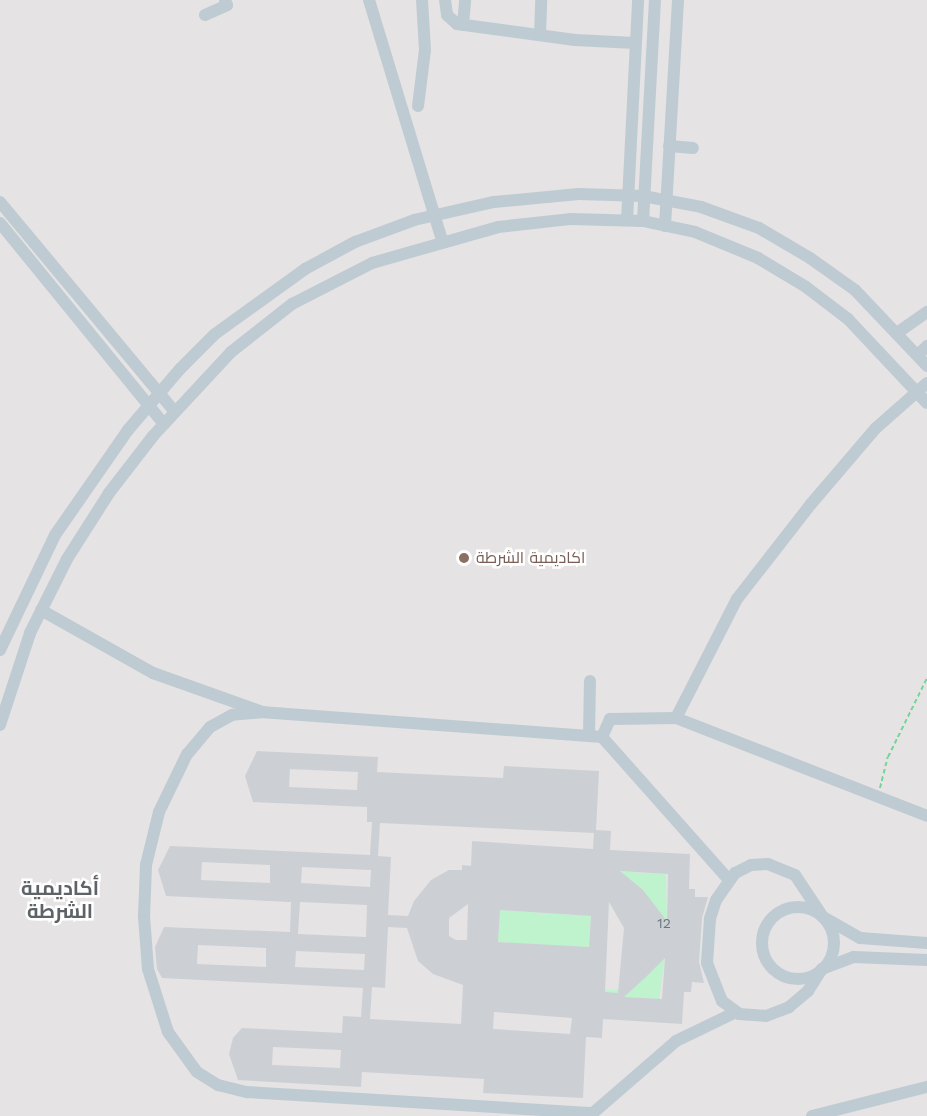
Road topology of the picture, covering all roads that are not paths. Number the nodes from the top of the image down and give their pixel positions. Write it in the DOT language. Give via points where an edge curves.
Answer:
graph roads {
  1 [pos="225,0"];
  2 [pos="369,0"];
  3 [pos="422,0"];
  4 [pos="445,0"];
  5 [pos="465,0"];
  6 [pos="541,0"];
  7 [pos="638,0"];
  8 [pos="655,0"];
  9 [pos="678,0"];
  10 [pos="205,15"];
  11 [pos="463,25"];
  12 [pos="540,35"];
  13 [pos="635,43"];
  14 [pos="418,106"];
  15 [pos="669,146"];
  16 [pos="693,148"];
  17 [pos="628,196"];
  18 [pos="643,196"];
  19 [pos="666,201"];
  20 [pos="0,202"];
  21 [pos="434,216"];
  22 [pos="627,220"];
  23 [pos="643,221"];
  24 [pos="0,223"];
  25 [pos="665,226"];
  26 [pos="442,241"];
  27 [pos="927,312"];
  28 [pos="897,333"];
  29 [pos="927,346"];
  30 [pos="918,356"];
  31 [pos="927,366"];
  32 [pos="927,383"];
  33 [pos="916,391"];
  34 [pos="159,393"];
  35 [pos="927,403"];
  36 [pos="149,405"];
  37 [pos="175,412"];
  38 [pos="164,424"];
  39 [pos="42,610"];
  40 [pos="0,650"];
  41 [pos="590,681"];
  42 [pos="264,712"];
  43 [pos="676,718"];
  44 [pos="0,725"];
  45 [pos="589,736"];
  46 [pos="602,737"];
  47 [pos="927,816"];
  48 [pos="729,880"];
  49 [pos="823,917"];
  50 [pos="927,943"];
  51 [pos="927,960"];
  52 [pos="822,969"];
  53 [pos="736,1012"];
  54 [pos="927,1087"];
  55 [pos="591,1115"];
  56 [pos="812,1116"];
  1 -- 10 [label="street" via="227,5"];
  2 -- 21 [label="street"];
  3 -- 14 [label="street" via="425,50"];
  4 -- 11 [label="street" via="450,21"];
  5 -- 11 [label="street"];
  6 -- 12 [label="street"];
  7 -- 13 [label="street"];
  8 -- 18 [label="street"];
  9 -- 15 [label="street"];
  11 -- 12 [label="street"];
  12 -- 13 [label="street"];
  13 -- 17 [label="street"];
  15 -- 16 [label="street"];
  15 -- 19 [label="street"];
  17 -- 18 [label="street"];
  17 -- 21 [label="street" via="579,194 494,202"];
  17 -- 22 [label="street"];
  18 -- 19 [label="street"];
  18 -- 23 [label="street"];
  19 -- 25 [label="street"];
  19 -- 28 [label="street" via="701,207 759,228 855,290"];
  20 -- 34 [label="street"];
  21 -- 26 [label="street"];
  21 -- 34 [label="street" via="355,242 296,275 215,334"];
  22 -- 23 [label="street"];
  22 -- 26 [label="street" via="518,225"];
  23 -- 25 [label="street"];
  24 -- 36 [label="street"];
  25 -- 33 [label="street" via="695,232 758,258 806,287 848,319"];
  26 -- 37 [label="street" via="372,263 292,304 231,352"];
  27 -- 28 [label="street"];
  28 -- 30 [label="street"];
  29 -- 30 [label="street"];
  30 -- 31 [label="street"];
  32 -- 33 [label="street"];
  33 -- 35 [label="street"];
  33 -- 43 [label="street" via="876,428 737,599"];
  34 -- 36 [label="street"];
  34 -- 37 [label="street"];
  36 -- 38 [label="street"];
  36 -- 40 [label="street" via="92,478 55,535"];
  37 -- 38 [label="street"];
  38 -- 39 [label="street" via="109,493"];
  39 -- 42 [label="street" via="153,673"];
  39 -- 44 [label="street" via="30,633"];
  41 -- 45 [label="street"];
  42 -- 45 [label="street"];
  42 -- 55 [label="street" via="232,715 210,727 187,754 159,812 146,865 148,969 168,1032 197,1072 219,1085 247,1092"];
  43 -- 46 [label="street" via="610,719"];
  43 -- 47 [label="street"];
  45 -- 46 [label="street"];
  46 -- 48 [label="street"];
  48 -- 49 [label="street" via="751,865 783,867 795,875"];
  48 -- 53 [label="street" via="710,919 707,963 715,992"];
  49 -- 50 [label="street" via="860,938"];
  49 -- 52 [label="street" via="834,937 833,951"];
  49 -- 52 [label="street" via="803,907 789,908 775,915 762,941 765,955 785,977 801,978"];
  51 -- 52 [label="street" via="854,957"];
  52 -- 53 [label="street" via="807,991 789,1006 766,1016"];
  53 -- 55 [label="street" via="676,1041"];
  54 -- 56 [label="street"];
}
